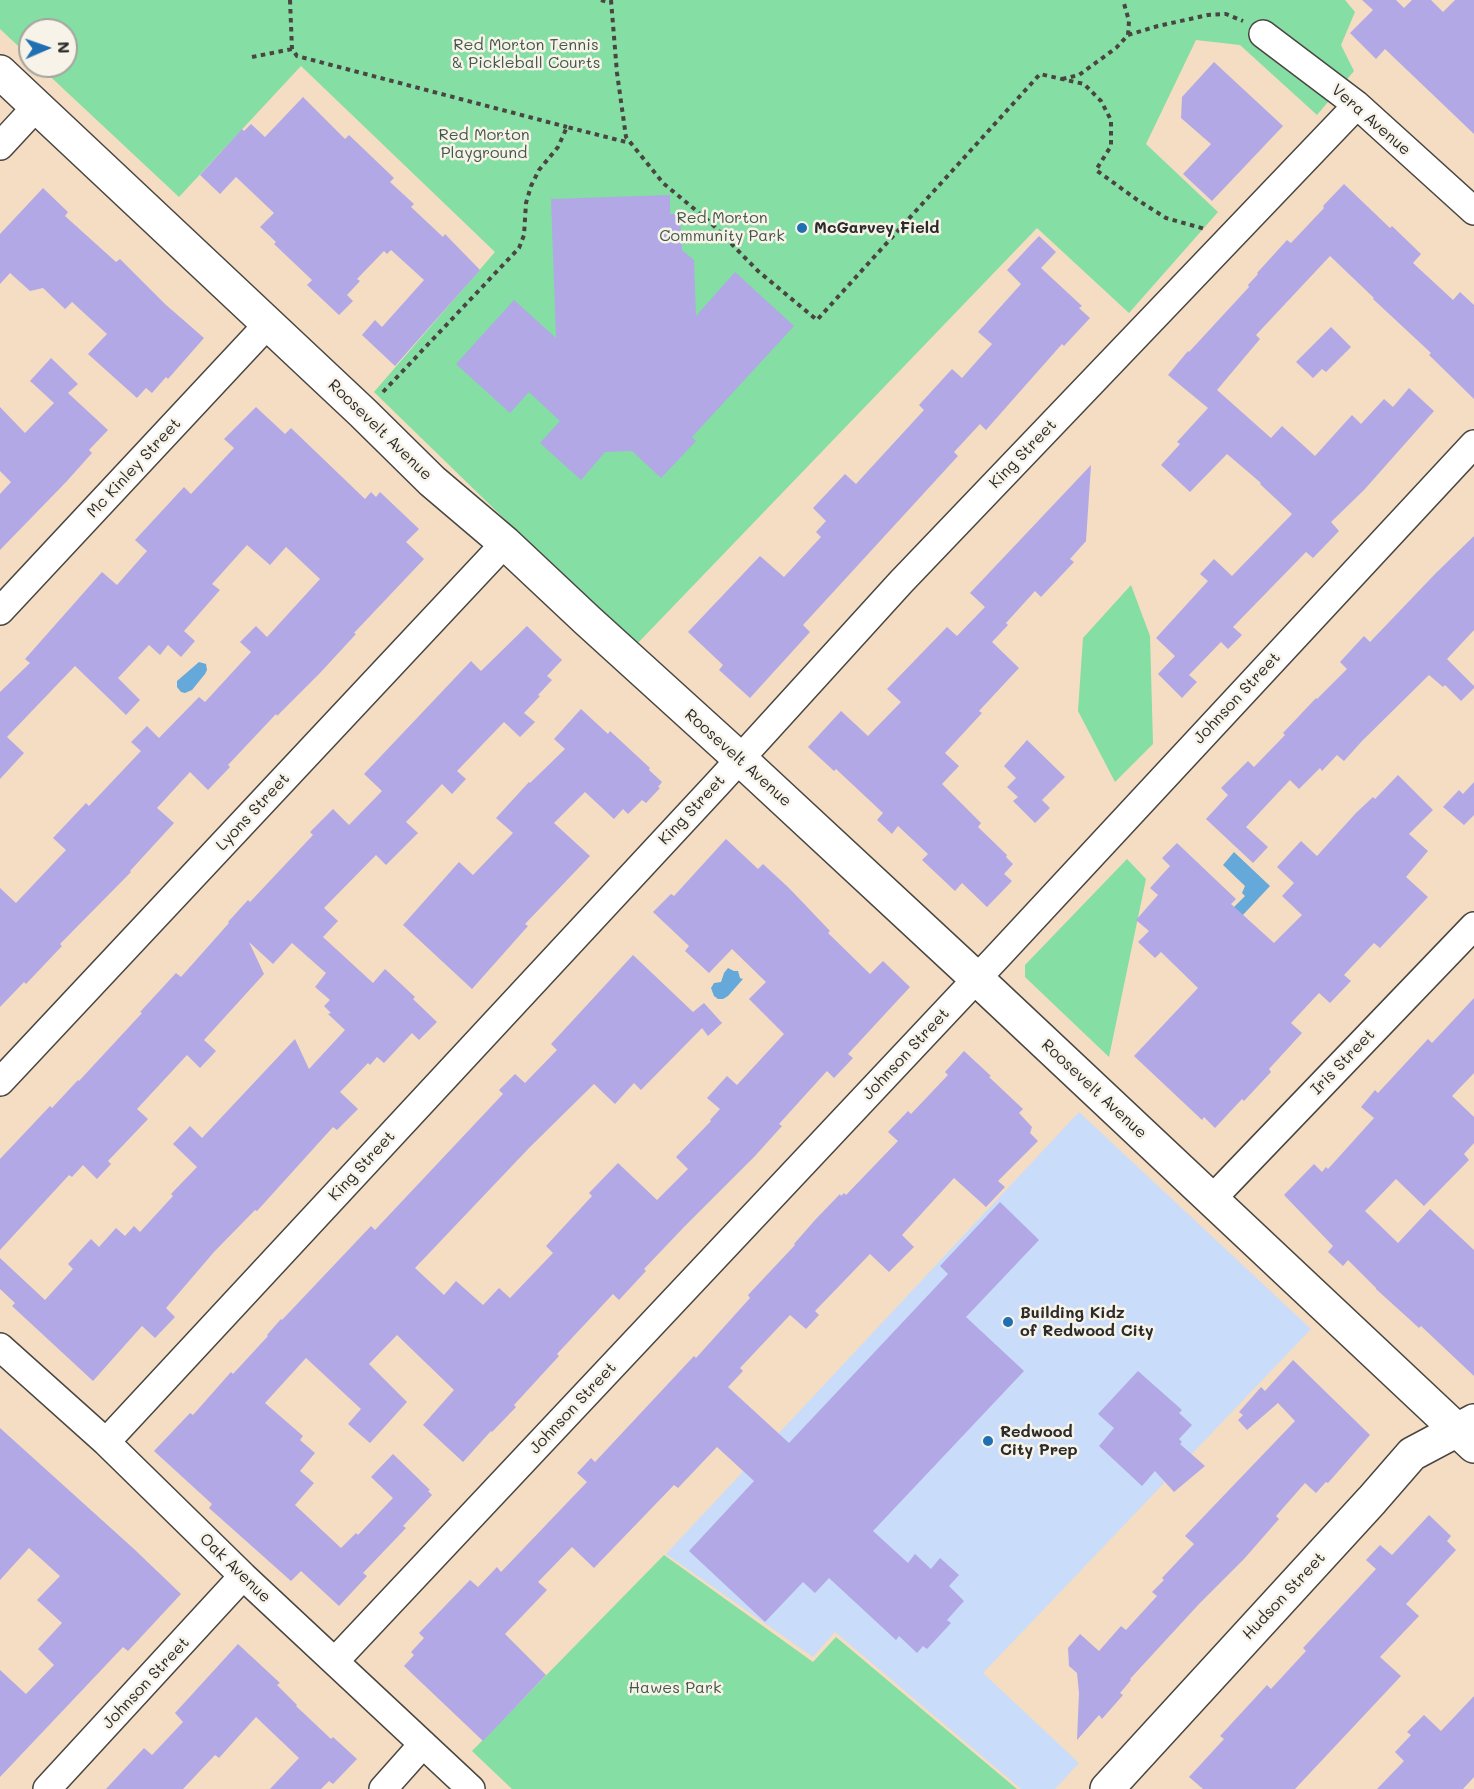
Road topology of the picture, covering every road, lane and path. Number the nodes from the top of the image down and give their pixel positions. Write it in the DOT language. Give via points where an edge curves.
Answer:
graph roads {
  1 [pos="290,0"];
  2 [pos="601,0"];
  3 [pos="1124,0"];
  4 [pos="611,2"];
  5 [pos="1263,34"];
  6 [pos="1128,35"];
  7 [pos="292,49"];
  8 [pos="252,57"];
  9 [pos="0,72"];
  10 [pos="1060,79"];
  11 [pos="1357,105"];
  12 [pos="37,106"];
  13 [pos="567,127"];
  14 [pos="630,143"];
  15 [pos="0,146"];
  16 [pos="1474,211"];
  17 [pos="1232,236"];
  18 [pos="268,324"];
  19 [pos="383,392"];
  20 [pos="1474,444"];
  21 [pos="505,543"];
  22 [pos="0,611"];
  23 [pos="739,758"];
  24 [pos="1474,926"];
  25 [pos="976,978"];
  26 [pos="0,1082"];
  27 [pos="1212,1199"];
  28 [pos="4,1359"];
  29 [pos="1469,1432"];
  30 [pos="106,1442"];
  31 [pos="243,1576"];
  32 [pos="335,1661"];
  33 [pos="423,1744"];
  34 [pos="47,1789"];
  35 [pos="383,1789"];
  36 [pos="471,1789"];
  37 [pos="1107,1789"];
  1 -- 7 [label="path"];
  2 -- 4 [label="path"];
  3 -- 6 [label="path"];
  4 -- 14 [label="path" via="617,73"];
  5 -- 6 [label="path" via="1226,14 1187,19"];
  5 -- 11 [label="street, Vera Avenue"];
  6 -- 10 [label="path" via="1080,75"];
  7 -- 8 [label="path"];
  7 -- 13 [label="path" via="297,56"];
  9 -- 12 [label="street, Roosevelt Avenue"];
  10 -- 14 [label="path" via="1040,74 817,320 758,272 710,222 663,183"];
  10 -- 17 [label="path" via="1084,84 1101,101 1111,120 1111,146 1096,170 1166,218"];
  11 -- 16 [label="street, Vera Avenue"];
  11 -- 17 [label="street, King Street"];
  12 -- 15 [label="street"];
  12 -- 18 [label="street, Roosevelt Avenue"];
  13 -- 14 [label="path"];
  13 -- 19 [label="path" via="531,186 519,248"];
  17 -- 23 [label="street, King Street" via="901,582"];
  18 -- 21 [label="street, Roosevelt Avenue" via="432,481"];
  18 -- 22 [label="street, Mc Kinley Street"];
  20 -- 25 [label="street, Johnson Street"];
  21 -- 23 [label="street, Roosevelt Avenue"];
  21 -- 26 [label="street, Lyons Street"];
  23 -- 25 [label="street, Roosevelt Avenue"];
  23 -- 30 [label="street, King Street"];
  24 -- 27 [label="street, Iris Street"];
  25 -- 27 [label="street, Roosevelt Avenue"];
  25 -- 32 [label="street, Johnson Street"];
  27 -- 29 [label="street, Roosevelt Avenue"];
  28 -- 30 [label="street, Oak Avenue"];
  29 -- 37 [label="street, Hudson Street" via="1412,1454"];
  30 -- 31 [label="street, Oak Avenue"];
  31 -- 32 [label="street, Oak Avenue"];
  31 -- 34 [label="street, Johnson Street"];
  32 -- 33 [label="street, Oak Avenue"];
  33 -- 35 [label="street"];
  33 -- 36 [label="street, Oak Avenue"];
}
